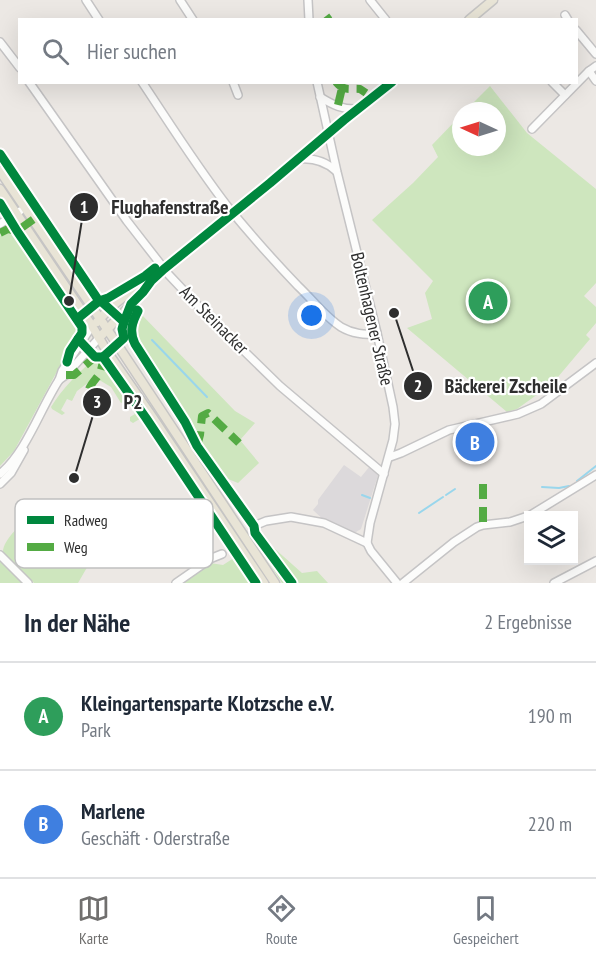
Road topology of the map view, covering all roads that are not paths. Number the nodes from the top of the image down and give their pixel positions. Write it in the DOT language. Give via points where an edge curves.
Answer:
graph roads {
  1 [pos="86,0"];
  2 [pos="180,0"];
  3 [pos="308,0"];
  4 [pos="370,0"];
  5 [pos="493,0"];
  6 [pos="98,18"];
  7 [pos="192,18"];
  8 [pos="309,18"];
  9 [pos="384,18"];
  10 [pos="471,18"];
  11 [pos="578,32"];
  12 [pos="0,42"];
  13 [pos="596,54"];
  14 [pos="18,66"];
  15 [pos="596,66"];
  16 [pos="589,71"];
  17 [pos="596,81"];
  18 [pos="578,82"];
  19 [pos="30,84"];
  20 [pos="143,84"];
  21 [pos="235,84"];
  22 [pos="317,84"];
  23 [pos="389,84"];
  24 [pos="554,84"];
  25 [pos="576,84"];
  26 [pos="238,95"];
  27 [pos="565,95"];
  28 [pos="320,97"];
  29 [pos="358,109"];
  30 [pos="532,129"];
  31 [pos="328,134"];
  32 [pos="300,159"];
  33 [pos="0,171"];
  34 [pos="337,172"];
  35 [pos="0,189"];
  36 [pos="21,210"];
  37 [pos="233,213"];
  38 [pos="0,224"];
  39 [pos="164,268"];
  40 [pos="151,280"];
  41 [pos="100,318"];
  42 [pos="92,326"];
  43 [pos="107,329"];
  44 [pos="377,333"];
  45 [pos="99,338"];
  46 [pos="596,363"];
  47 [pos="59,380"];
  48 [pos="29,434"];
  49 [pos="390,457"];
  50 [pos="0,474"];
  51 [pos="384,474"];
  52 [pos="596,475"];
  53 [pos="0,484"];
  54 [pos="208,499"];
  55 [pos="213,507"];
  56 [pos="537,511"];
  57 [pos="524,518"];
  58 [pos="254,526"];
  59 [pos="367,543"];
  60 [pos="222,554"];
  61 [pos="0,555"];
  62 [pos="213,558"];
  63 [pos="596,561"];
  64 [pos="198,568"];
  65 [pos="28,583"];
  66 [pos="176,583"];
  67 [pos="264,583"];
  68 [pos="275,583"];
  69 [pos="397,583"];
  70 [pos="403,583"];
  71 [pos="554,583"];
  1 -- 6 [label="street"];
  2 -- 7 [label="street"];
  3 -- 8 [label="street"];
  4 -- 9 [label="street"];
  5 -- 10 [label="main road"];
  11 -- 13 [label="street"];
  12 -- 14 [label="street"];
  15 -- 16 [label="street"];
  16 -- 17 [label="street"];
  16 -- 18 [label="street"];
  19 -- 39 [label="street, Am Steinacker"];
  20 -- 37 [label="street"];
  21 -- 26 [label="street"];
  22 -- 28 [label="street, Boltenhagener Straße"];
  23 -- 29 [label="main road"];
  24 -- 27 [label="street"];
  25 -- 27 [label="street"];
  27 -- 30 [label="street"];
  28 -- 29 [label="street" via="342,108"];
  28 -- 31 [label="street, Boltenhagener Straße"];
  29 -- 31 [label="main road"];
  31 -- 32 [label="main road"];
  31 -- 34 [label="street, Boltenhagener Straße"];
  32 -- 34 [label="street" via="318,160"];
  32 -- 37 [label="main road"];
  33 -- 36 [label="main road"];
  34 -- 44 [label="street, Boltenhagener Straße"];
  35 -- 36 [label="main road"];
  36 -- 38 [label="street"];
  36 -- 41 [label="main road"];
  36 -- 42 [label="main road"];
  37 -- 39 [label="main road"];
  37 -- 44 [label="street" via="277,264 341,327 352,332"];
  39 -- 40 [label="main road"];
  39 -- 51 [label="street, Am Steinacker" via="280,386"];
  40 -- 41 [label="main road" via="123,297"];
  40 -- 43 [label="main road"];
  41 -- 42 [label="main road"];
  41 -- 43 [label="main road"];
  42 -- 45 [label="main road"];
  42 -- 47 [label="street"];
  43 -- 45 [label="main road"];
  43 -- 68 [label="main road"];
  44 -- 49 [label="street, Boltenhagener Straße" via="393,407"];
  45 -- 47 [label="street"];
  45 -- 54 [label="main road"];
  46 -- 49 [label="street" via="542,404 518,414 449,430"];
  47 -- 48 [label="street"];
  48 -- 50 [label="street"];
  48 -- 53 [label="street" via="18,463"];
  49 -- 51 [label="street, Boltenhagener Straße"];
  51 -- 59 [label="street, Boltenhagener Straße"];
  52 -- 56 [label="street"];
  55 -- 67 [label="main road"];
  57 -- 70 [label="street" via="477,527"];
  58 -- 59 [label="street" via="291,517 324,524"];
  59 -- 69 [label="street"];
  60 -- 62 [label="street"];
  61 -- 65 [label="street"];
  63 -- 71 [label="street"];
  64 -- 66 [label="street"];
}
